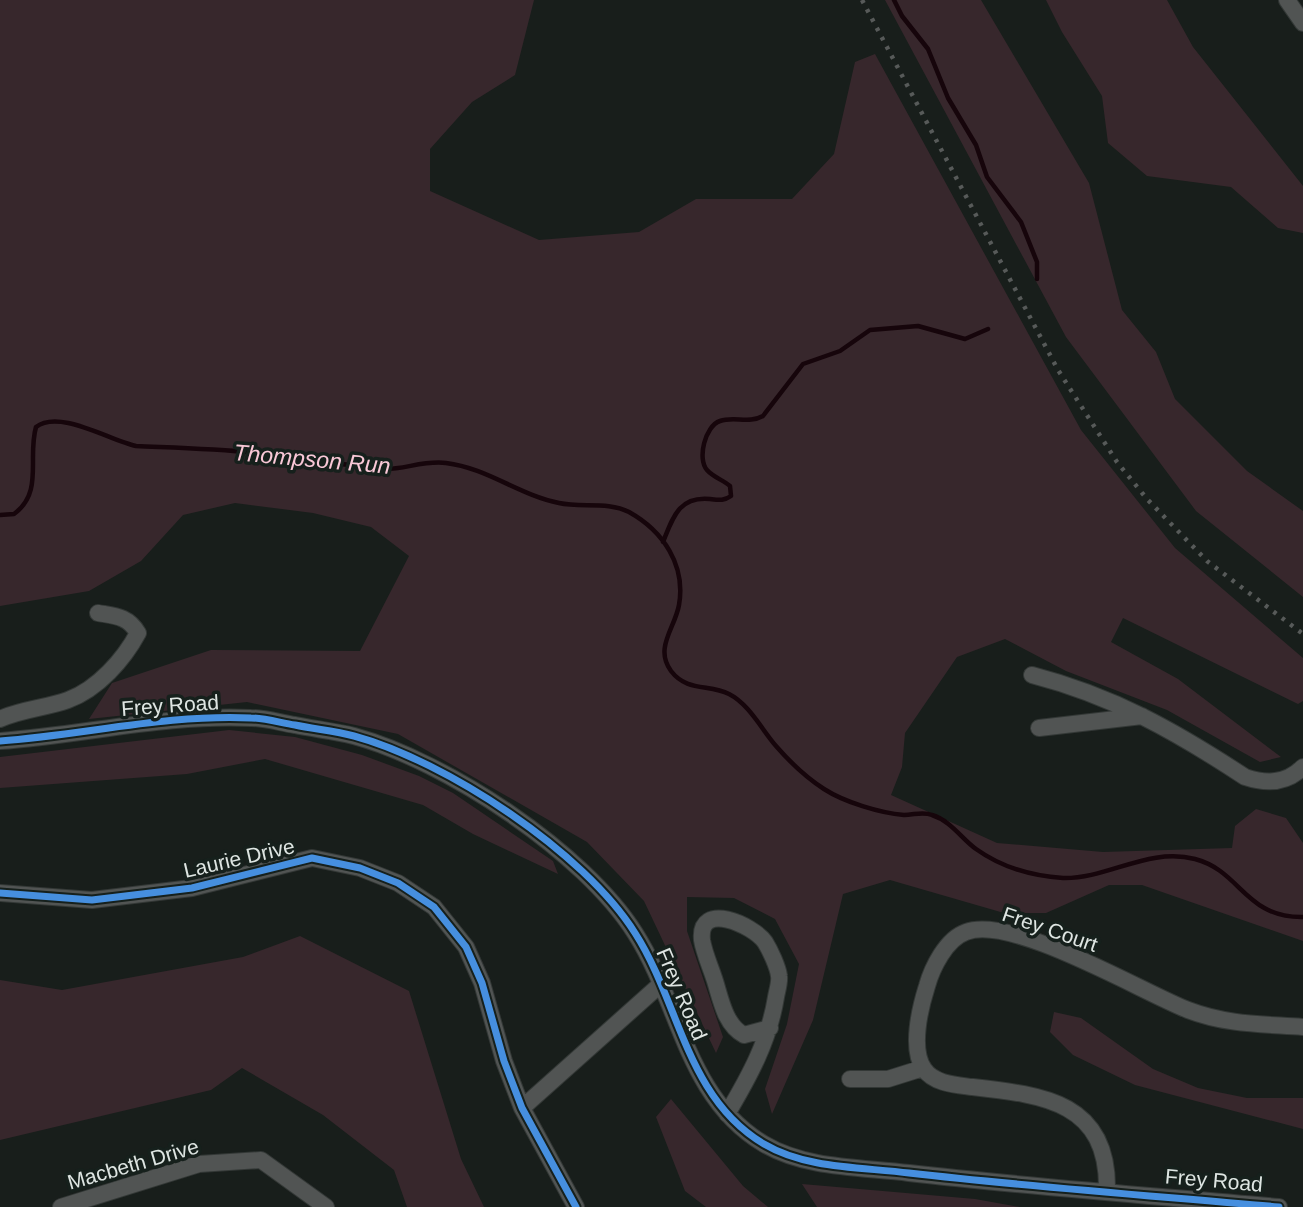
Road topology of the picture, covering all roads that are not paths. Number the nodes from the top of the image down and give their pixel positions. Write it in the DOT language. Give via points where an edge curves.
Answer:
graph roads {
  1 [pos="1287,0"];
  2 [pos="1303,23"];
  3 [pos="98,613"];
  4 [pos="1031,675"];
  5 [pos="1145,715"];
  6 [pos="0,719"];
  7 [pos="1039,728"];
  8 [pos="0,741"];
  9 [pos="1303,767"];
  10 [pos="0,893"];
  11 [pos="662,983"];
  12 [pos="1303,1027"];
  13 [pos="770,1028"];
  14 [pos="923,1068"];
  15 [pos="850,1079"];
  16 [pos="522,1108"];
  17 [pos="727,1114"];
  18 [pos="1107,1191"];
  19 [pos="61,1207"];
  20 [pos="326,1207"];
  21 [pos="576,1207"];
  22 [pos="1279,1207"];
  1 -- 2 [label="street"];
  3 -- 6 [label="street" via="124,617 133,624 138,633 127,655 69,700"];
  4 -- 5 [label="street"];
  5 -- 7 [label="street"];
  5 -- 9 [label="street" via="1257,781 1282,781"];
  8 -- 11 [label="street, Frey Road" via="160,720 253,718 355,737 446,773 556,847 598,885 635,932"];
  10 -- 16 [label="street, Laurie Drive" via="104,899 192,888 312,858 360,868 398,883 434,907 466,947"];
  11 -- 16 [label="street"];
  11 -- 17 [label="street, Frey Road" via="689,1055"];
  12 -- 14 [label="street, Frey Court" via="1251,1026 1188,1010 1076,957 1016,936 978,929 956,937 926,987 918,1035"];
  13 -- 13 [label="street" via="779,977 764,941 750,929 721,916 713,918 702,938 725,1012 744,1035"];
  13 -- 17 [label="street"];
  14 -- 15 [label="street" via="888,1079"];
  14 -- 18 [label="street" via="946,1082 1041,1096 1074,1113 1088,1125 1105,1154"];
  16 -- 21 [label="street, Laurie Drive"];
  17 -- 18 [label="street, Frey Road" via="766,1145 805,1161"];
  18 -- 22 [label="street, Frey Road"];
  19 -- 20 [label="street, Macbeth Drive" via="200,1164 261,1160"];
}
